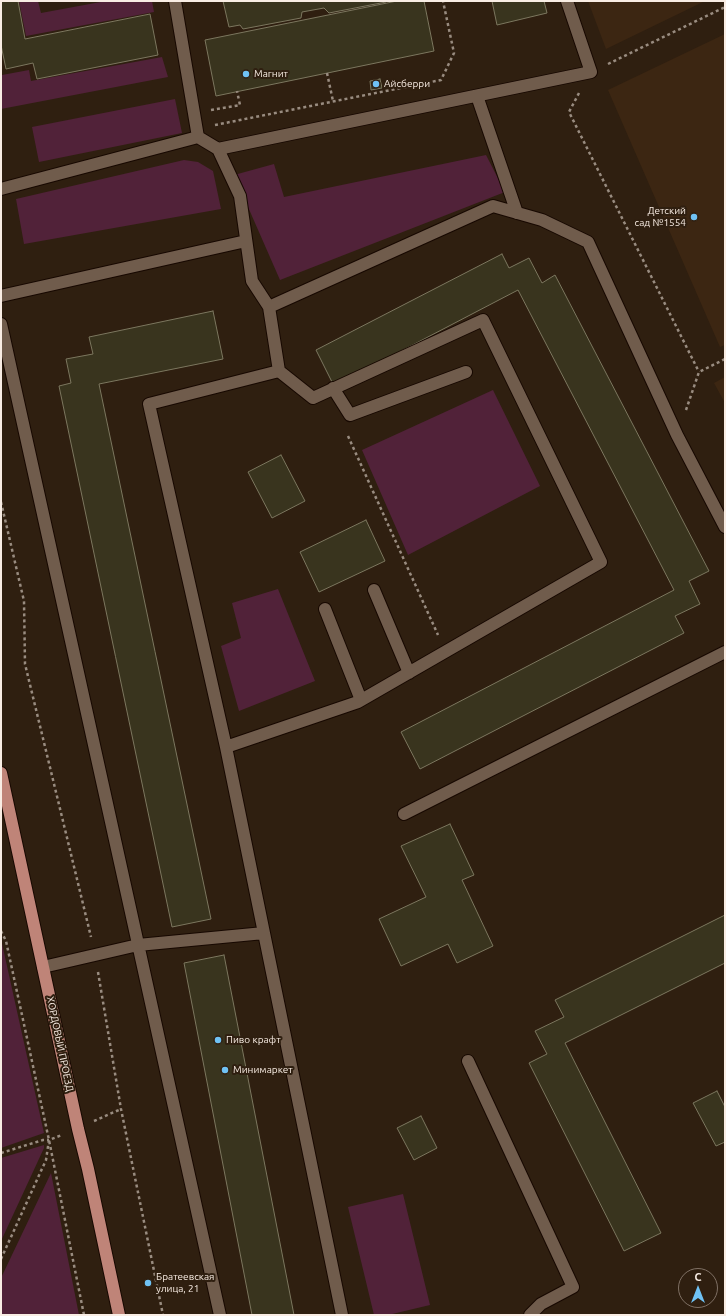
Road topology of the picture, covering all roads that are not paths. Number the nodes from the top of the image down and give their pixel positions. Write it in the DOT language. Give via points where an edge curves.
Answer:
graph roads {
  1 [pos="175,1"];
  2 [pos="567,1"];
  3 [pos="477,96"];
  4 [pos="198,137"];
  5 [pos="218,149"];
  6 [pos="1,189"];
  7 [pos="517,213"];
  8 [pos="246,241"];
  9 [pos="1,296"];
  10 [pos="269,307"];
  11 [pos="1,324"];
  12 [pos="279,371"];
  13 [pos="466,372"];
  14 [pos="333,388"];
  15 [pos="725,528"];
  16 [pos="374,590"];
  17 [pos="325,609"];
  18 [pos="725,652"];
  19 [pos="408,673"];
  20 [pos="361,700"];
  21 [pos="226,747"];
  22 [pos="1,773"];
  23 [pos="404,814"];
  24 [pos="264,933"];
  25 [pos="138,945"];
  26 [pos="43,967"];
  27 [pos="468,1061"];
  28 [pos="119,1315"];
  29 [pos="220,1315"];
  30 [pos="342,1315"];
  31 [pos="530,1315"];
  1 -- 4 [label="lane"];
  2 -- 3 [label="lane" via="591,72"];
  3 -- 5 [label="lane"];
  3 -- 7 [label="lane"];
  4 -- 5 [label="lane"];
  4 -- 6 [label="lane"];
  5 -- 8 [label="lane" via="240,196"];
  7 -- 10 [label="lane" via="492,206"];
  7 -- 15 [label="lane" via="542,220 588,242 677,435"];
  8 -- 9 [label="lane"];
  8 -- 10 [label="lane" via="252,281"];
  10 -- 12 [label="lane"];
  11 -- 25 [label="lane"];
  12 -- 14 [label="lane" via="312,398"];
  12 -- 21 [label="lane" via="149,404"];
  13 -- 14 [label="lane" via="350,415"];
  14 -- 19 [label="lane" via="483,320 601,562"];
  16 -- 19 [label="lane"];
  17 -- 20 [label="lane"];
  18 -- 23 [label="lane"];
  19 -- 20 [label="lane"];
  20 -- 21 [label="lane"];
  21 -- 24 [label="lane"];
  22 -- 26 [label="main road, ХОРДОВЫЙ ПРОЕЗД"];
  24 -- 25 [label="lane"];
  24 -- 30 [label="lane"];
  25 -- 26 [label="lane"];
  25 -- 29 [label="lane"];
  26 -- 28 [label="main road, ХОРДОВЫЙ ПРОЕЗД"];
  27 -- 31 [label="lane" via="573,1287 541,1304"];
}
